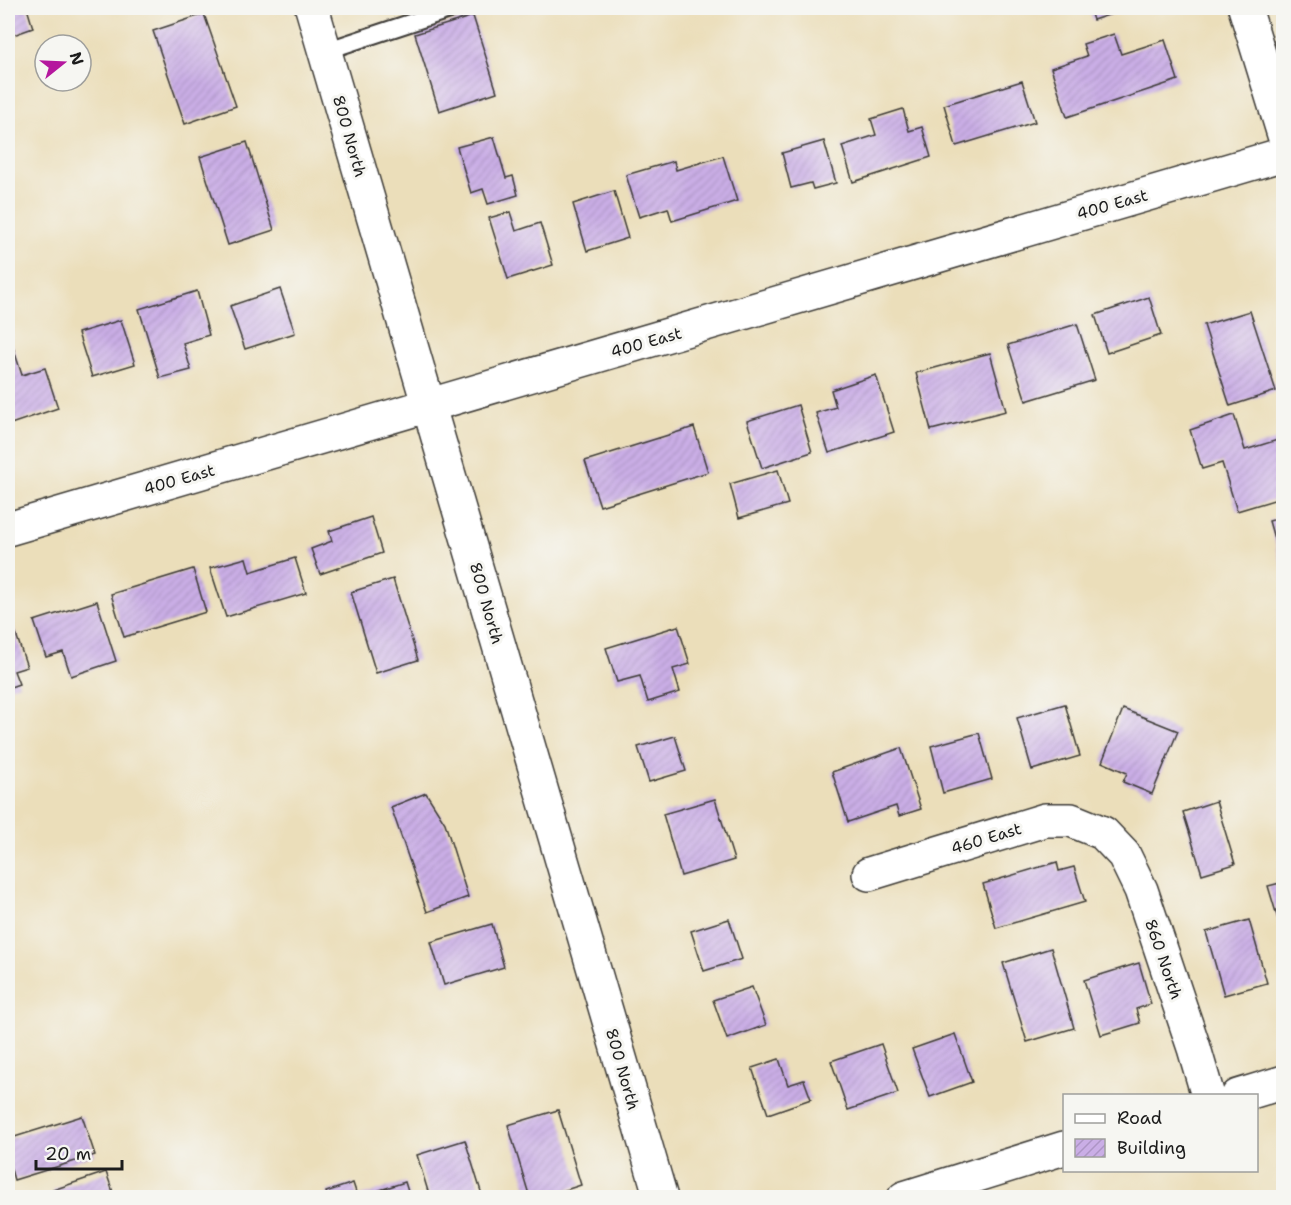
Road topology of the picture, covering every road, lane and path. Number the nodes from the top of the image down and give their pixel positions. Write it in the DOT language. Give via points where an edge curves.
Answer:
graph roads {
  1 [pos="312,8"];
  2 [pos="455,8"];
  3 [pos="1245,8"];
  4 [pos="325,51"];
  5 [pos="1284,135"];
  6 [pos="1284,154"];
  7 [pos="428,405"];
  8 [pos="8,529"];
  9 [pos="1103,833"];
  10 [pos="869,874"];
  11 [pos="1284,1082"];
  12 [pos="1208,1094"];
  13 [pos="1242,1094"];
  14 [pos="1063,1149"];
  15 [pos="917,1196"];
  16 [pos="661,1197"];
  1 -- 4 [label="street, 800 North"];
  2 -- 4 [label="lane"];
  3 -- 5 [label="street"];
  4 -- 7 [label="street, 800 North"];
  6 -- 7 [label="street, 400 East"];
  7 -- 8 [label="street, 400 East"];
  7 -- 16 [label="street, 800 North"];
  9 -- 10 [label="street, 460 East" via="1071,820 1045,820"];
  9 -- 12 [label="street, 860 North" via="1124,855 1141,890"];
  11 -- 13 [label="street"];
  14 -- 15 [label="street"];
}
